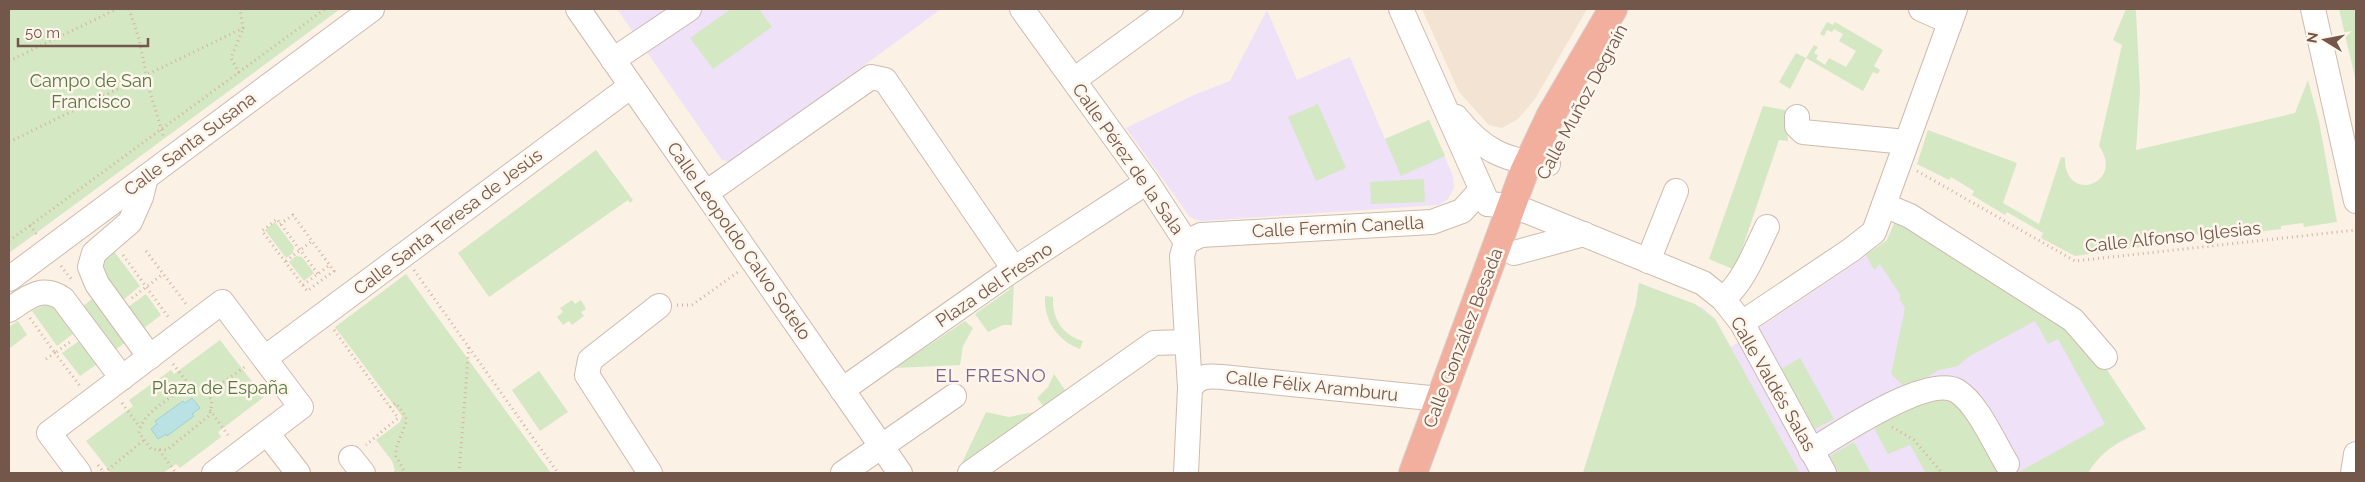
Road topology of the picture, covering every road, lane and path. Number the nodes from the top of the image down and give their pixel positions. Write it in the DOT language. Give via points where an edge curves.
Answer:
graph roads {
  1 [pos="117,9"];
  2 [pos="129,9"];
  3 [pos="240,9"];
  4 [pos="325,9"];
  5 [pos="372,9"];
  6 [pos="578,9"];
  7 [pos="689,9"];
  8 [pos="1022,9"];
  9 [pos="1171,9"];
  10 [pos="1400,9"];
  11 [pos="1613,9"];
  12 [pos="1632,9"];
  13 [pos="1921,9"];
  14 [pos="2314,9"];
  15 [pos="1952,15"];
  16 [pos="243,28"];
  17 [pos="613,60"];
  18 [pos="9,61"];
  19 [pos="239,73"];
  20 [pos="148,75"];
  21 [pos="1074,80"];
  22 [pos="631,86"];
  23 [pos="1440,96"];
  24 [pos="1796,117"];
  25 [pos="162,130"];
  26 [pos="163,135"];
  27 [pos="9,142"];
  28 [pos="1903,152"];
  29 [pos="1538,164"];
  30 [pos="146,176"];
  31 [pos="1147,182"];
  32 [pos="1676,191"];
  33 [pos="706,193"];
  34 [pos="2356,201"];
  35 [pos="1503,203"];
  36 [pos="1884,205"];
  37 [pos="280,224"];
  38 [pos="1767,227"];
  39 [pos="2356,230"];
  40 [pos="1584,234"];
  41 [pos="9,240"];
  42 [pos="312,241"];
  43 [pos="1186,242"];
  44 [pos="1508,244"];
  45 [pos="146,251"];
  46 [pos="299,251"];
  47 [pos="56,260"];
  48 [pos="286,261"];
  49 [pos="753,261"];
  50 [pos="1648,261"];
  51 [pos="330,265"];
  52 [pos="1014,269"];
  53 [pos="134,270"];
  54 [pos="415,270"];
  55 [pos="164,274"];
  56 [pos="318,274"];
  57 [pos="69,276"];
  58 [pos="9,279"];
  59 [pos="303,285"];
  60 [pos="147,287"];
  61 [pos="1723,300"];
  62 [pos="692,305"];
  63 [pos="659,306"];
  64 [pos="14,307"];
  65 [pos="323,316"];
  66 [pos="199,320"];
  67 [pos="1742,322"];
  68 [pos="163,323"];
  69 [pos="1186,342"];
  70 [pos="468,345"];
  71 [pos="52,348"];
  72 [pos="155,352"];
  73 [pos="2105,357"];
  74 [pos="46,359"];
  75 [pos="258,365"];
  76 [pos="191,387"];
  77 [pos="1190,388"];
  78 [pos="108,389"];
  79 [pos="842,390"];
  80 [pos="207,394"];
  81 [pos="954,396"];
  82 [pos="1440,399"];
  83 [pos="390,407"];
  84 [pos="210,410"];
  85 [pos="1868,418"];
  86 [pos="139,427"];
  87 [pos="267,433"];
  88 [pos="144,440"];
  89 [pos="881,446"];
  90 [pos="159,450"];
  91 [pos="1811,451"];
  92 [pos="241,453"];
  93 [pos="2356,454"];
  94 [pos="2006,464"];
  95 [pos="357,465"];
  96 [pos="79,473"];
  97 [pos="104,473"];
  98 [pos="176,473"];
  99 [pos="214,473"];
  100 [pos="298,473"];
  101 [pos="405,473"];
  102 [pos="459,473"];
  103 [pos="558,473"];
  104 [pos="650,473"];
  105 [pos="843,473"];
  106 [pos="900,473"];
  107 [pos="970,473"];
  108 [pos="1186,473"];
  109 [pos="1413,473"];
  110 [pos="1432,473"];
  111 [pos="1824,473"];
  112 [pos="1940,473"];
  113 [pos="2353,473"];
  1 -- 18 [label="path"];
  2 -- 20 [label="path"];
  3 -- 16 [label="path"];
  4 -- 19 [label="path"];
  5 -- 30 [label="street, Calle Santa Susana"];
  6 -- 17 [label="street, Calle Leopoldo Calvo Sotelo"];
  7 -- 17 [label="street"];
  8 -- 21 [label="street, Calle Pérez de la Sala"];
  9 -- 21 [label="street"];
  10 -- 23 [label="street, Calle González Besada"];
  11 -- 29 [label="highway, Calle Muñoz Degraín" via="1551,115"];
  12 -- 29 [label="highway, Calle Muñoz Degraín" via="1567,123"];
  13 -- 15 [label="street"];
  14 -- 34 [label="street"];
  15 -- 28 [label="street"];
  16 -- 19 [label="path" via="232,58"];
  16 -- 20 [label="path"];
  17 -- 22 [label="street, Calle Leopoldo Calvo Sotelo"];
  19 -- 25 [label="path"];
  20 -- 25 [label="path"];
  20 -- 27 [label="path"];
  21 -- 31 [label="street, Calle Pérez de la Sala"];
  22 -- 33 [label="street, Calle Leopoldo Calvo Sotelo"];
  22 -- 65 [label="street, Calle Santa Teresa de Jesús"];
  23 -- 29 [label="street, Calle González Besada" via="1468,132 1486,148 1510,159"];
  23 -- 35 [label="street, Calle González Besada"];
  24 -- 28 [label="street" via="1797,126 1803,132"];
  25 -- 26 [label="path"];
  25 -- 41 [label="path"];
  28 -- 36 [label="street"];
  28 -- 39 [label="path, Calle Alfonso Iglesias" via="2076,261"];
  29 -- 35 [label="highway, Calle Muñoz Degraín"];
  30 -- 58 [label="street, Calle Santa Susana"];
  30 -- 72 [label="street" via="130,222 94,253 90,267 97,284"];
  31 -- 43 [label="street, Calle Pérez de la Sala"];
  31 -- 52 [label="street, Plaza del Fresno"];
  32 -- 50 [label="street"];
  33 -- 49 [label="street, Calle Leopoldo Calvo Sotelo"];
  33 -- 52 [label="street" via="871,77 886,80"];
  35 -- 40 [label="street, Calle Valdés Salas"];
  35 -- 43 [label="street, Calle Fermín Canella" via="1462,211 1432,222 1201,235"];
  35 -- 44 [label="highway, Calle Muñoz Degraín"];
  35 -- 44 [label="street, Calle González Besada"];
  36 -- 67 [label="street" via="1874,232"];
  36 -- 73 [label="street" via="1910,216 2073,320"];
  37 -- 42 [label="path" via="293,216"];
  37 -- 46 [label="path"];
  37 -- 48 [label="path" via="276,219 262,230"];
  38 -- 61 [label="street" via="1742,275"];
  40 -- 44 [label="street"];
  40 -- 50 [label="street, Calle Valdés Salas"];
  42 -- 46 [label="path"];
  42 -- 51 [label="path"];
  43 -- 69 [label="street, Calle Pérez de la Sala" via="1182,256"];
  44 -- 82 [label="highway, Calle González Besada"];
  44 -- 110 [label="highway, Calle González Besada"];
  45 -- 55 [label="path"];
  46 -- 48 [label="path"];
  46 -- 56 [label="path"];
  47 -- 57 [label="path"];
  48 -- 59 [label="path"];
  49 -- 62 [label="path"];
  49 -- 79 [label="street, Calle Leopoldo Calvo Sotelo"];
  50 -- 61 [label="street, Calle Valdés Salas" via="1703,283"];
  51 -- 56 [label="path"];
  51 -- 59 [label="path" via="334,271 307,291"];
  52 -- 79 [label="street, Plaza del Fresno"];
  53 -- 60 [label="path"];
  54 -- 70 [label="path"];
  55 -- 60 [label="path"];
  55 -- 66 [label="path"];
  56 -- 59 [label="path"];
  60 -- 68 [label="path" via="170,318"];
  61 -- 67 [label="street, Calle Valdés Salas"];
  63 -- 104 [label="street" via="590,360 587,375"];
  64 -- 71 [label="path"];
  64 -- 78 [label="street" via="36,292 44,291 63,299"];
  65 -- 75 [label="street, Calle Santa Teresa de Jesús"];
  65 -- 83 [label="path"];
  66 -- 72 [label="street"];
  66 -- 75 [label="street" via="222,302"];
  67 -- 91 [label="street, Calle Valdés Salas"];
  69 -- 77 [label="street, Calle Pérez de la Sala"];
  69 -- 107 [label="street" via="1154,343"];
  70 -- 102 [label="path"];
  70 -- 103 [label="path"];
  72 -- 76 [label="path"];
  72 -- 78 [label="street"];
  74 -- 78 [label="path" via="55,353"];
  75 -- 80 [label="path" via="246,366"];
  75 -- 87 [label="street" via="301,407"];
  76 -- 80 [label="path" via="201,387"];
  76 -- 86 [label="path" via="185,387 144,419"];
  77 -- 82 [label="street, Calle Félix Aramburu" via="1203,376 1222,376"];
  77 -- 108 [label="street, Calle Pérez de la Sala"];
  78 -- 86 [label="path"];
  78 -- 96 [label="street" via="49,433"];
  79 -- 89 [label="street, Calle Leopoldo Calvo Sotelo"];
  80 -- 84 [label="path" via="212,400"];
  81 -- 89 [label="street"];
  82 -- 109 [label="highway, Calle González Besada"];
  83 -- 95 [label="path" via="398,418"];
  83 -- 101 [label="path" via="396,403 406,417 396,448 396,456"];
  84 -- 90 [label="path" via="210,415 167,450"];
  84 -- 92 [label="path"];
  85 -- 91 [label="street"];
  85 -- 94 [label="street" via="1919,391 1941,387 1957,391 1971,403"];
  85 -- 112 [label="path" via="1914,440"];
  86 -- 88 [label="path"];
  87 -- 92 [label="street"];
  87 -- 100 [label="street"];
  88 -- 90 [label="path" via="151,449"];
  88 -- 97 [label="path"];
  89 -- 105 [label="street"];
  89 -- 106 [label="street, Calle Leopoldo Calvo Sotelo"];
  90 -- 98 [label="path"];
  91 -- 111 [label="street, Calle Valdés Salas"];
  92 -- 99 [label="street"];
  93 -- 113 [label="street"];
}
